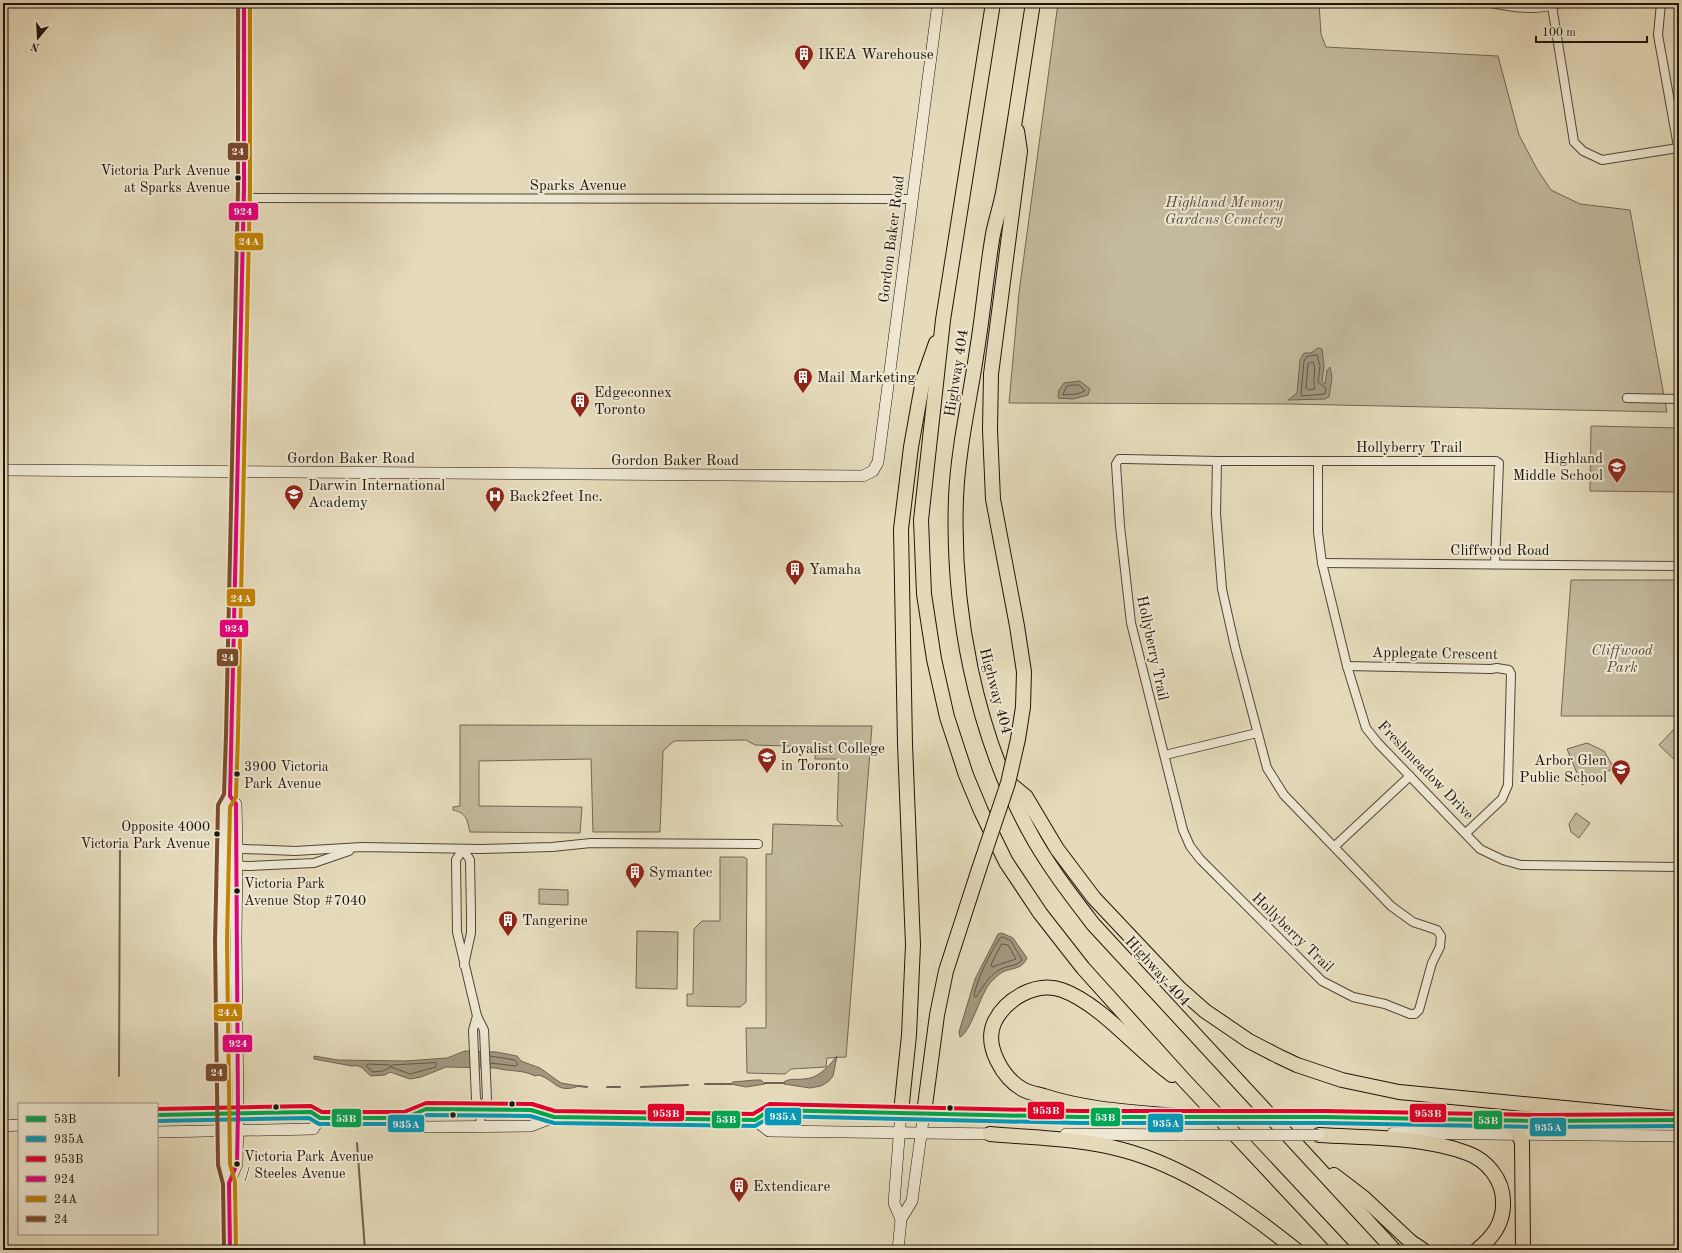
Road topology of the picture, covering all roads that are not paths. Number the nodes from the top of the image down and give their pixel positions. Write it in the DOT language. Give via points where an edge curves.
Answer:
graph roads {
  1 [pos="244,3"];
  2 [pos="938,3"];
  3 [pos="993,3"];
  4 [pos="1033,3"];
  5 [pos="1491,3"];
  6 [pos="1660,3"];
  7 [pos="1556,5"];
  8 [pos="1014,120"];
  9 [pos="1679,150"];
  10 [pos="244,198"];
  11 [pos="912,199"];
  12 [pos="944,320"];
  13 [pos="1627,398"];
  14 [pos="1679,399"];
  15 [pos="1217,461"];
  16 [pos="1318,461"];
  17 [pos="3,470"];
  18 [pos="238,472"];
  19 [pos="1322,563"];
  20 [pos="1496,564"];
  21 [pos="1679,566"];
  22 [pos="1347,666"];
  23 [pos="1257,733"];
  24 [pos="1165,755"];
  25 [pos="1410,776"];
  26 [pos="1006,780"];
  27 [pos="230,796"];
  28 [pos="1466,833"];
  29 [pos="758,844"];
  30 [pos="1335,846"];
  31 [pos="362,847"];
  32 [pos="222,848"];
  33 [pos="237,849"];
  34 [pos="463,849"];
  35 [pos="222,865"];
  36 [pos="237,865"];
  37 [pos="1679,867"];
  38 [pos="464,965"];
  39 [pos="477,1016"];
  40 [pos="1196,1092"];
  41 [pos="481,1109"];
  42 [pos="222,1112"];
  43 [pos="238,1112"];
  44 [pos="901,1112"];
  45 [pos="924,1113"];
  46 [pos="158,1115"];
  47 [pos="1176,1116"];
  48 [pos="554,1117"];
  49 [pos="320,1118"];
  50 [pos="405,1118"];
  51 [pos="755,1120"];
  52 [pos="1679,1120"];
  53 [pos="1504,1121"];
  54 [pos="18,1125"];
  55 [pos="3,1126"];
  56 [pos="480,1126"];
  57 [pos="238,1130"];
  58 [pos="223,1131"];
  59 [pos="158,1132"];
  60 [pos="900,1133"];
  61 [pos="922,1133"];
  62 [pos="990,1134"];
  63 [pos="1319,1134"];
  64 [pos="1519,1134"];
  65 [pos="1679,1136"];
  66 [pos="1303,1152"];
  67 [pos="229,1183"];
  68 [pos="901,1220"];
  69 [pos="230,1250"];
  70 [pos="898,1250"];
  71 [pos="1296,1250"];
  72 [pos="1343,1250"];
  73 [pos="1394,1250"];
  74 [pos="1423,1250"];
  75 [pos="1477,1250"];
  76 [pos="1523,1250"];
  1 -- 10 [label="main road"];
  2 -- 11 [label="main road, Gordon Baker Road"];
  3 -- 12 [label="highway, Highway 404"];
  4 -- 8 [label="highway, Highway 404"];
  5 -- 7 [label="street" via="1519,8"];
  6 -- 9 [label="street" via="1658,35"];
  7 -- 9 [label="street" via="1574,142 1583,151 1602,160"];
  8 -- 26 [label="highway, Highway 404" via="1002,197 992,238 956,498 957,573 966,651 992,743"];
  8 -- 45 [label="highway, bridge" via="1020,151 991,374 990,430 993,499 1024,672 1023,707 1008,783 946,971 937,1015"];
  10 -- 11 [label="street, Sparks Avenue"];
  10 -- 18 [label="main road"];
  11 -- 18 [label="main road, Gordon Baker Road" via="878,462 873,471 863,476"];
  12 -- 40 [label="highway, Highway 404" via="921,520 924,594 934,659 949,724 981,811 1006,862 1040,913 1083,968"];
  12 -- 44 [label="highway" via="923,380 911,446 902,529 905,752 913,944 909,1035"];
  13 -- 14 [label="street"];
  15 -- 16 [label="street, Hollyberry Trail"];
  15 -- 23 [label="street, Hollyberry Trail" via="1216,514 1220,573 1235,647"];
  15 -- 24 [label="street, Hollyberry Trail" via="1119,459 1116,464 1130,623"];
  16 -- 19 [label="street, Freshmeadow Drive" via="1318,532"];
  16 -- 20 [label="street, Hollyberry Trail" via="1499,463"];
  17 -- 18 [label="main road, Gordon Baker Road"];
  18 -- 27 [label="main road"];
  19 -- 20 [label="street, Cliffwood Road"];
  19 -- 22 [label="street, Freshmeadow Drive"];
  20 -- 21 [label="street, Cliffwood Road"];
  22 -- 25 [label="street, Freshmeadow Drive" via="1366,728"];
  22 -- 28 [label="street, Applegate Crescent" via="1497,668 1509,670 1512,674 1508,786 1502,799"];
  23 -- 24 [label="street"];
  23 -- 30 [label="street, Hollyberry Trail" via="1273,781 1289,801"];
  24 -- 30 [label="street, Hollyberry Trail" via="1185,834 1198,857 1322,981 1353,997 1415,1014 1419,1010 1432,963 1440,947 1441,936 1437,930 1413,922 1391,906"];
  25 -- 28 [label="street, Freshmeadow Drive"];
  25 -- 30 [label="street"];
  26 -- 52 [label="highway" via="1026,797 1057,848 1094,898 1179,988 1211,1015 1249,1041 1278,1056 1342,1080 1399,1092"];
  26 -- 66 [label="highway, Highway 404" via="1028,830 1059,879 1093,924"];
  27 -- 32 [label="main road" via="224,805"];
  27 -- 33 [label="main road" via="236,804"];
  28 -- 37 [label="street, Freshmeadow Drive" via="1480,849 1521,865"];
  29 -- 34 [label="street" via="591,843 552,847"];
  31 -- 33 [label="street" via="295,851"];
  31 -- 34 [label="street"];
  31 -- 36 [label="street" via="314,863"];
  32 -- 33 [label="street"];
  32 -- 35 [label="main road"];
  33 -- 36 [label="main road"];
  34 -- 38 [label="street" via="470,860 471,914 471,933"];
  34 -- 38 [label="street" via="456,860 456,932"];
  35 -- 36 [label="street"];
  35 -- 42 [label="main road"];
  36 -- 43 [label="main road"];
  38 -- 39 [label="street"];
  39 -- 41 [label="street" via="473,1030 476,1099"];
  39 -- 41 [label="street" via="484,1030 485,1045 487,1099"];
  40 -- 47 [label="highway" via="1155,1063 1082,1000 1061,990 1044,988 1024,993 1004,1007 994,1024 992,1046 1001,1068 1010,1080 1024,1090 1079,1106"];
  40 -- 72 [label="highway, Highway 404"];
  41 -- 48 [label="main road" via="531,1110"];
  41 -- 50 [label="main road" via="426,1109"];
  41 -- 56 [label="street"];
  42 -- 43 [label="main road"];
  42 -- 46 [label="main road"];
  42 -- 58 [label="main road"];
  43 -- 49 [label="main road" via="311,1112"];
  43 -- 57 [label="main road"];
  44 -- 45 [label="main road"];
  44 -- 51 [label="main road" via="770,1110"];
  44 -- 60 [label="main road"];
  45 -- 47 [label="main road"];
  45 -- 61 [label="main road"];
  47 -- 53 [label="main road, bridge"];
  48 -- 51 [label="main road"];
  48 -- 56 [label="main road" via="531,1126"];
  49 -- 50 [label="main road"];
  49 -- 57 [label="main road" via="313,1129"];
  50 -- 56 [label="main road" via="426,1127"];
  51 -- 60 [label="main road" via="769,1131"];
  52 -- 53 [label="main road"];
  53 -- 64 [label="highway"];
  54 -- 55 [label="main road"];
  57 -- 58 [label="main road"];
  57 -- 67 [label="main road" via="237,1164"];
  58 -- 59 [label="main road"];
  58 -- 67 [label="main road" via="224,1164"];
  60 -- 61 [label="main road"];
  60 -- 68 [label="main road" via="894,1203"];
  61 -- 62 [label="main road"];
  61 -- 68 [label="main road" via="912,1201"];
  62 -- 63 [label="main road, bridge"];
  62 -- 71 [label="highway" via="1092,1143 1150,1158 1207,1187 1266,1226"];
  63 -- 64 [label="main road"];
  63 -- 75 [label="highway" via="1422,1143 1468,1153 1486,1164 1498,1179 1503,1196 1503,1209 1496,1231"];
  64 -- 65 [label="main road"];
  64 -- 76 [label="highway" via="1522,1142"];
  66 -- 73 [label="highway, Highway 404"];
  66 -- 74 [label="highway" via="1364,1198"];
  67 -- 69 [label="main road"];
  68 -- 70 [label="main road"];
}
